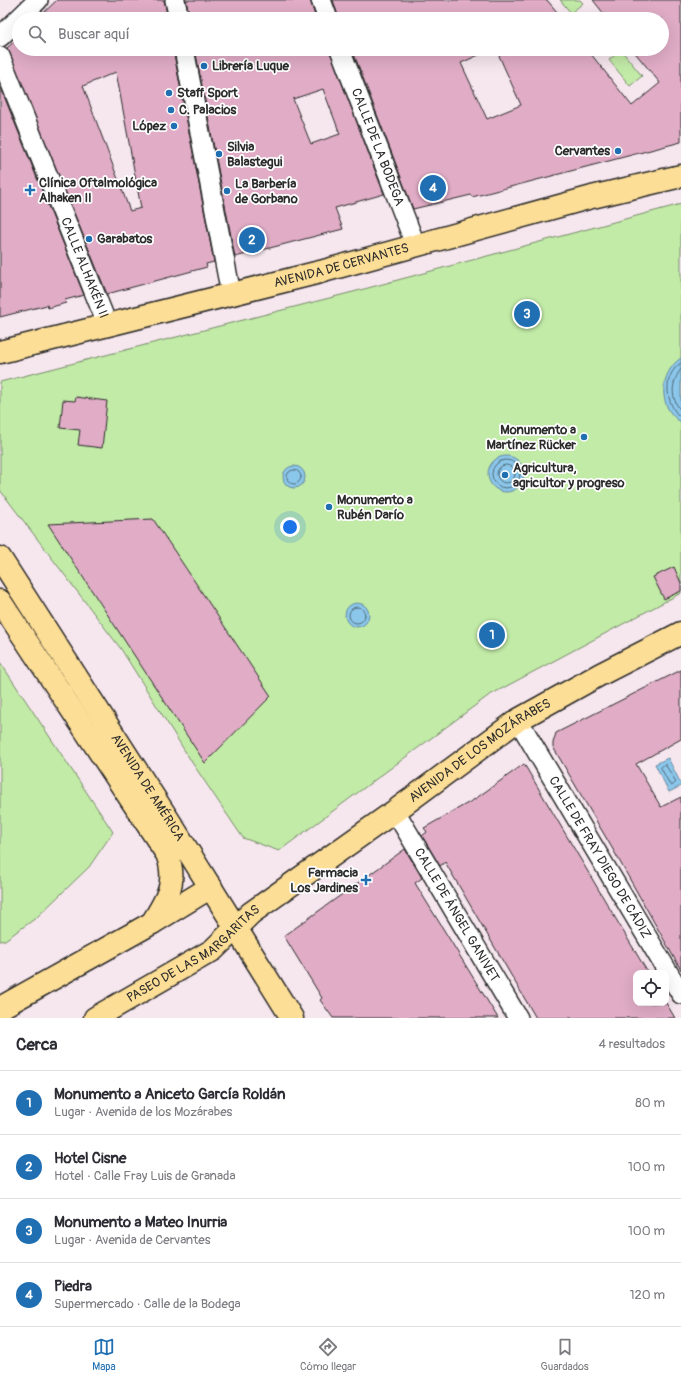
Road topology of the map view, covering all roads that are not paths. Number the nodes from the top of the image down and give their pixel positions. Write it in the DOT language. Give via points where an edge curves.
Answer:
graph roads {
  1 [pos="38,0"];
  2 [pos="175,0"];
  3 [pos="321,0"];
  4 [pos="26,12"];
  5 [pos="178,12"];
  6 [pos="325,12"];
  7 [pos="12,25"];
  8 [pos="0,37"];
  9 [pos="0,56"];
  10 [pos="185,56"];
  11 [pos="343,56"];
  12 [pos="681,176"];
  13 [pos="415,244"];
  14 [pos="231,294"];
  15 [pos="108,324"];
  16 [pos="0,352"];
  17 [pos="0,558"];
  18 [pos="0,601"];
  19 [pos="681,633"];
  20 [pos="518,720"];
  21 [pos="395,811"];
  22 [pos="289,885"];
  23 [pos="211,888"];
  24 [pos="152,923"];
  25 [pos="237,927"];
  26 [pos="681,994"];
  27 [pos="0,1008"];
  28 [pos="95,1018"];
  29 [pos="292,1018"];
  30 [pos="518,1018"];
  1 -- 4 [label="street"];
  2 -- 5 [label="street"];
  3 -- 6 [label="street"];
  7 -- 8 [label="street"];
  9 -- 15 [label="street, CALLE ALHAKÉN II"];
  10 -- 14 [label="street"];
  11 -- 13 [label="street, CALLE DE LA BODEGA"];
  12 -- 13 [label="main road, AVENIDA DE CERVANTES"];
  13 -- 14 [label="main road, AVENIDA DE CERVANTES" via="320,272"];
  14 -- 15 [label="main road, AVENIDA DE CERVANTES"];
  15 -- 16 [label="main road, AVENIDA DE CERVANTES"];
  17 -- 23 [label="main road, AVENIDA DE AMÉRICA"];
  18 -- 24 [label="main road, AVENIDA DE AMÉRICA" via="166,854 172,870 171,887"];
  19 -- 20 [label="main road, AVENIDA DE LOS MOZÁRABES"];
  20 -- 21 [label="main road, AVENIDA DE LOS MOZÁRABES"];
  20 -- 26 [label="street, CALLE DE FRAY DIEGO DE CÁDIZ"];
  21 -- 22 [label="main road, AVENIDA DE LOS MOZÁRABES"];
  21 -- 30 [label="street, CALLE DE ÁNGEL GANIVET"];
  22 -- 25 [label="main road, PASEO DE LAS MARGARITAS" via="251,913"];
  23 -- 24 [label="main road"];
  23 -- 25 [label="main road, AVENIDA DE AMÉRICA"];
  24 -- 27 [label="main road"];
  25 -- 28 [label="main road, PASEO DE LAS MARGARITAS" via="217,947 198,960"];
  25 -- 29 [label="main road, AVENIDA DE AMÉRICA"];
}
